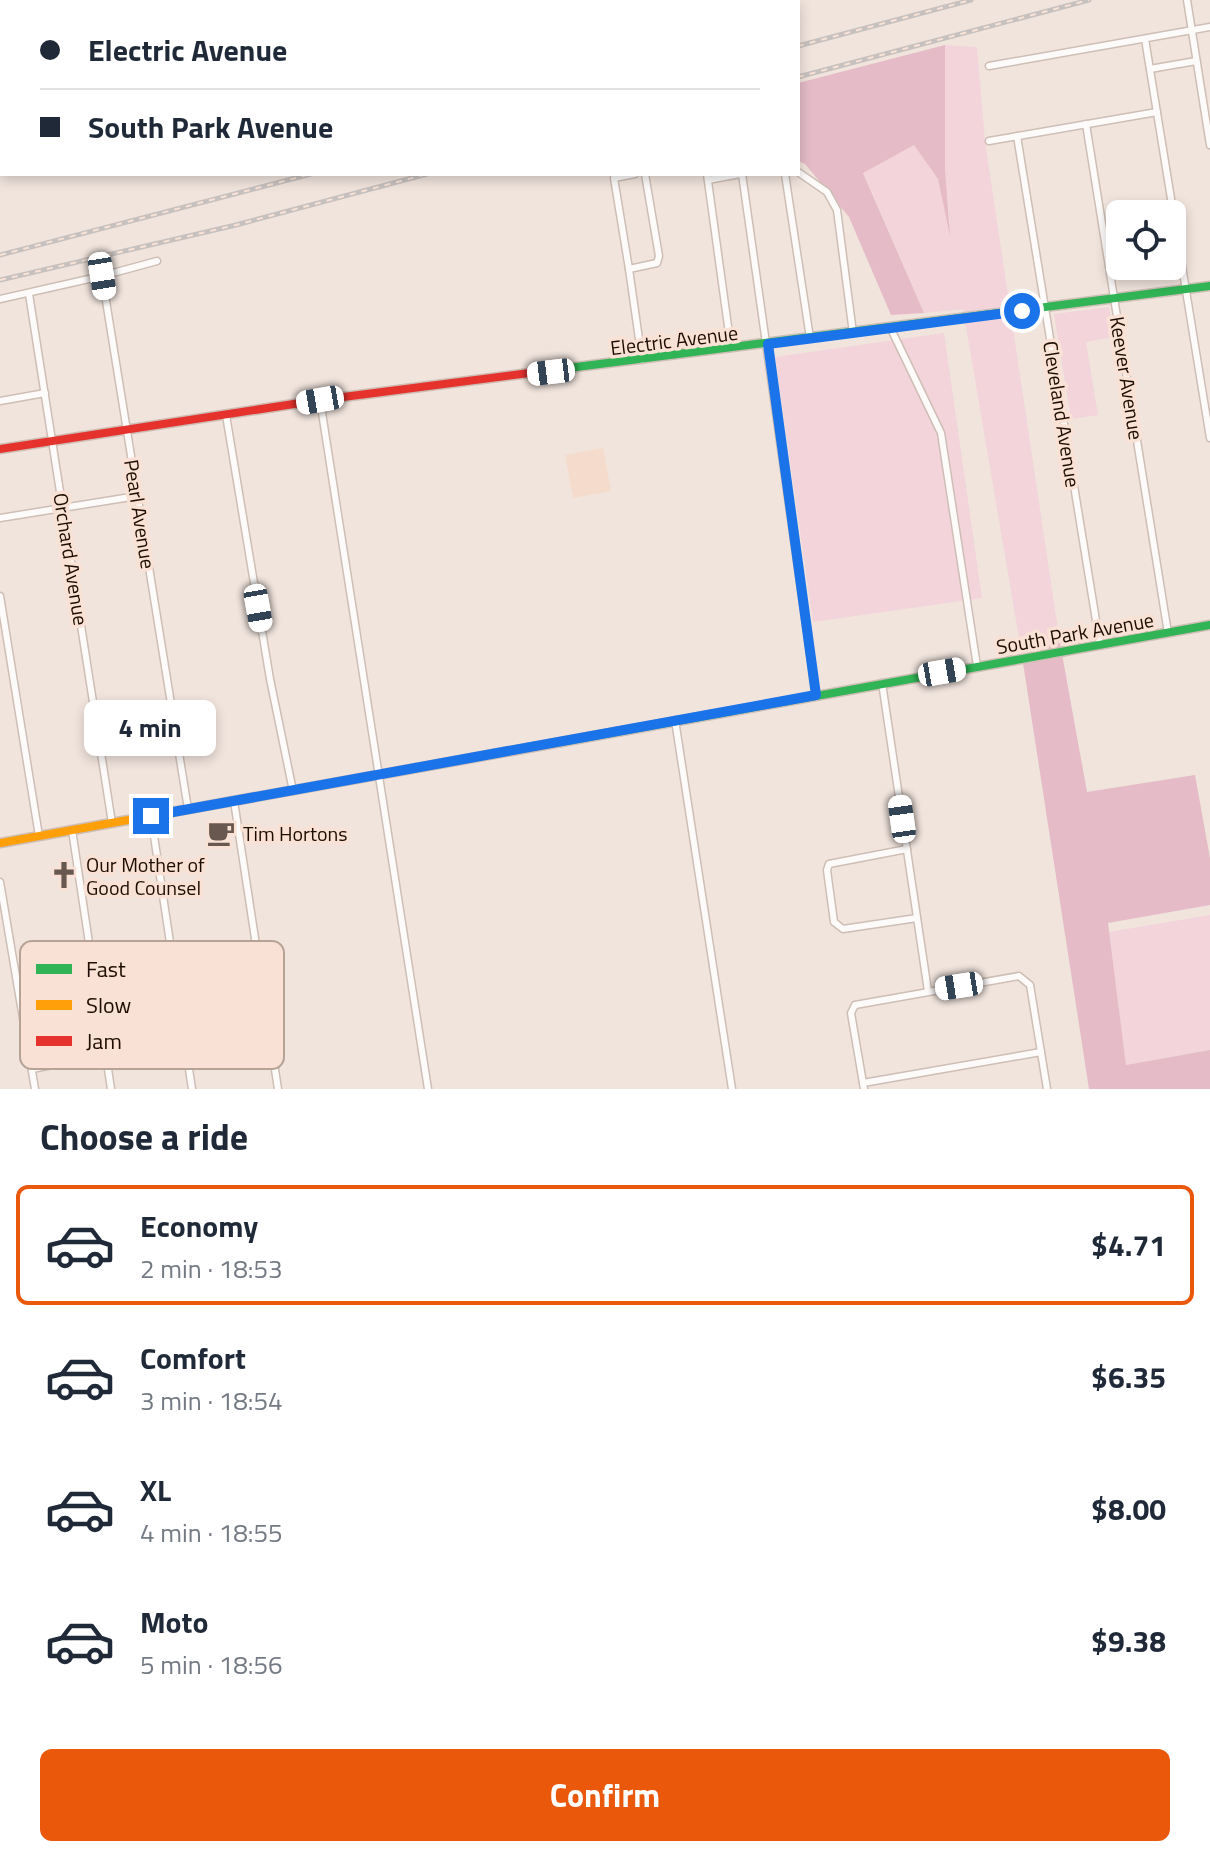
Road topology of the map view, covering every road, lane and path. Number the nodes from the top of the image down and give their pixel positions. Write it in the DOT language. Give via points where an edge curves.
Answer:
graph roads {
  1 [pos="1187,0"];
  2 [pos="1210,27"];
  3 [pos="1192,30"];
  4 [pos="1145,39"];
  5 [pos="1196,61"];
  6 [pos="989,66"];
  7 [pos="1150,69"];
  8 [pos="1157,112"];
  9 [pos="1086,124"];
  10 [pos="1017,136"];
  11 [pos="989,141"];
  12 [pos="1210,145"];
  13 [pos="800,173"];
  14 [pos="624,176"];
  15 [pos="645,176"];
  16 [pos="741,176"];
  17 [pos="785,176"];
  18 [pos="708,177"];
  19 [pos="157,261"];
  20 [pos="629,269"];
  21 [pos="102,276"];
  22 [pos="1210,286"];
  23 [pos="1186,289"];
  24 [pos="29,294"];
  25 [pos="0,299"];
  26 [pos="1114,299"];
  27 [pos="1045,308"];
  28 [pos="891,329"];
  29 [pos="853,333"];
  30 [pos="810,338"];
  31 [pos="768,344"];
  32 [pos="731,348"];
  33 [pos="642,360"];
  34 [pos="45,393"];
  35 [pos="320,400"];
  36 [pos="0,401"];
  37 [pos="226,415"];
  38 [pos="126,428"];
  39 [pos="1210,438"];
  40 [pos="53,440"];
  41 [pos="0,449"];
  42 [pos="137,496"];
  43 [pos="64,508"];
  44 [pos="0,518"];
  45 [pos="0,596"];
  46 [pos="1210,625"];
  47 [pos="1168,633"];
  48 [pos="1100,645"];
  49 [pos="977,666"];
  50 [pos="882,683"];
  51 [pos="816,695"];
  52 [pos="675,720"];
  53 [pos="380,775"];
  54 [pos="293,791"];
  55 [pos="234,801"];
  56 [pos="188,809"];
  57 [pos="151,816"];
  58 [pos="112,823"];
  59 [pos="72,830"];
  60 [pos="39,836"];
  61 [pos="0,843"];
  62 [pos="907,849"];
  63 [pos="0,882"];
  64 [pos="917,918"];
  65 [pos="89,941"];
  66 [pos="169,941"];
  67 [pos="255,941"];
  68 [pos="928,991"];
  69 [pos="20,999"];
  70 [pos="1041,1052"];
  71 [pos="32,1069"];
  72 [pos="108,1069"];
  73 [pos="189,1069"];
  74 [pos="275,1069"];
  75 [pos="863,1086"];
  76 [pos="35,1089"];
  77 [pos="111,1089"];
  78 [pos="192,1089"];
  79 [pos="278,1089"];
  80 [pos="428,1089"];
  81 [pos="732,1089"];
  82 [pos="1047,1089"];
  1 -- 3 [label="street"];
  2 -- 3 [label="street"];
  3 -- 4 [label="street"];
  3 -- 5 [label="street"];
  4 -- 6 [label="street"];
  4 -- 7 [label="street"];
  5 -- 7 [label="street"];
  5 -- 12 [label="street"];
  7 -- 8 [label="street"];
  8 -- 9 [label="street"];
  8 -- 23 [label="street"];
  9 -- 10 [label="street"];
  9 -- 26 [label="street, Keever Avenue"];
  10 -- 11 [label="street"];
  10 -- 27 [label="street, Cleveland Avenue"];
  13 -- 29 [label="street" via="827,192 837,210"];
  14 -- 20 [label="street" via="614,178"];
  15 -- 20 [label="street" via="659,256 657,263"];
  16 -- 31 [label="street"];
  17 -- 30 [label="street"];
  18 -- 32 [label="street"];
  19 -- 21 [label="street"];
  20 -- 33 [label="street"];
  21 -- 24 [label="street"];
  21 -- 38 [label="street, Pearl Avenue"];
  22 -- 23 [label="main road, Electric Avenue"];
  23 -- 26 [label="main road, Electric Avenue"];
  23 -- 39 [label="street"];
  24 -- 25 [label="street"];
  24 -- 34 [label="street, Orchard Avenue"];
  26 -- 27 [label="main road, Electric Avenue"];
  26 -- 47 [label="street, Keever Avenue"];
  27 -- 28 [label="main road, Electric Avenue"];
  27 -- 48 [label="street, Cleveland Avenue"];
  28 -- 29 [label="main road, Electric Avenue"];
  28 -- 49 [label="street" via="941,433"];
  29 -- 30 [label="main road, Electric Avenue"];
  30 -- 31 [label="main road, Electric Avenue"];
  31 -- 32 [label="main road, Electric Avenue"];
  31 -- 51 [label="street"];
  32 -- 33 [label="main road, Electric Avenue"];
  33 -- 35 [label="main road, Electric Avenue"];
  34 -- 36 [label="street"];
  34 -- 40 [label="street, Orchard Avenue"];
  35 -- 37 [label="main road, Electric Avenue"];
  35 -- 53 [label="street"];
  37 -- 38 [label="main road, Electric Avenue"];
  37 -- 54 [label="street"];
  38 -- 40 [label="main road, Electric Avenue"];
  38 -- 42 [label="street, Pearl Avenue"];
  40 -- 41 [label="main road, Electric Avenue"];
  40 -- 43 [label="street, Orchard Avenue"];
  42 -- 43 [label="street"];
  42 -- 56 [label="street, Pearl Avenue"];
  43 -- 44 [label="street"];
  43 -- 58 [label="street, Orchard Avenue"];
  45 -- 60 [label="street"];
  46 -- 47 [label="main road, South Park Avenue"];
  47 -- 48 [label="main road, South Park Avenue"];
  48 -- 49 [label="main road, South Park Avenue"];
  49 -- 50 [label="main road, South Park Avenue"];
  50 -- 51 [label="main road, South Park Avenue"];
  50 -- 62 [label="street"];
  51 -- 52 [label="main road, South Park Avenue"];
  52 -- 53 [label="main road, South Park Avenue"];
  52 -- 81 [label="street"];
  53 -- 54 [label="main road, South Park Avenue"];
  53 -- 80 [label="street"];
  54 -- 55 [label="main road, South Park Avenue"];
  55 -- 56 [label="main road, South Park Avenue"];
  55 -- 67 [label="street"];
  56 -- 57 [label="main road, South Park Avenue"];
  57 -- 58 [label="main road, South Park Avenue"];
  57 -- 66 [label="street"];
  58 -- 59 [label="main road, South Park Avenue"];
  59 -- 60 [label="main road, South Park Avenue"];
  59 -- 65 [label="street"];
  60 -- 61 [label="main road, South Park Avenue"];
  62 -- 64 [label="street"];
  62 -- 64 [label="street" via="829,864 832,909 836,925 843,929"];
  63 -- 69 [label="street"];
  64 -- 68 [label="street"];
  68 -- 70 [label="street" via="1023,977 1030,985"];
  68 -- 75 [label="street" via="858,1003 852,1009"];
  70 -- 75 [label="street"];
  70 -- 82 [label="street"];
  71 -- 76 [label="street"];
  72 -- 77 [label="street"];
  73 -- 78 [label="street"];
  74 -- 79 [label="street"];
}
